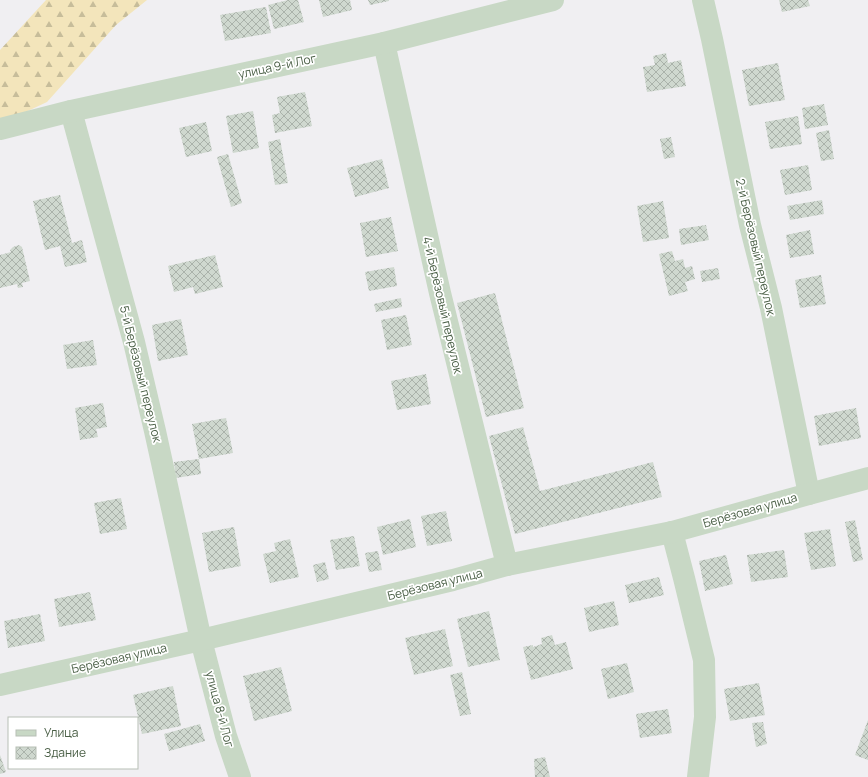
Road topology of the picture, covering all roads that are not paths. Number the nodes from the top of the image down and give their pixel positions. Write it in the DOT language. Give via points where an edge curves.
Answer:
graph roads {
  1 [pos="553,0"];
  2 [pos="703,0"];
  3 [pos="384,43"];
  4 [pos="71,111"];
  5 [pos="0,129"];
  6 [pos="868,478"];
  7 [pos="809,494"];
  8 [pos="672,532"];
  9 [pos="507,566"];
  10 [pos="201,640"];
  11 [pos="0,685"];
  12 [pos="240,777"];
  13 [pos="698,777"];
  1 -- 3 [label="street, улица 9-й Лог"];
  2 -- 7 [label="street, 2-й Берёзовый переулок"];
  3 -- 4 [label="street, улица 9-й Лог"];
  3 -- 9 [label="street, 4-й Берёзовый переулок" via="440,293"];
  4 -- 5 [label="street, улица 9-й Лог"];
  4 -- 10 [label="street, 5-й Берёзовый переулок" via="134,342"];
  6 -- 7 [label="street, Берёзовая улица"];
  7 -- 8 [label="street, Берёзовая улица"];
  8 -- 9 [label="street, Берёзовая улица"];
  8 -- 13 [label="street" via="704,660 706,716"];
  9 -- 10 [label="street, Берёзовая улица"];
  10 -- 11 [label="street, Берёзовая улица"];
  10 -- 12 [label="street, улица 8-й Лог" via="226,736"];
}
